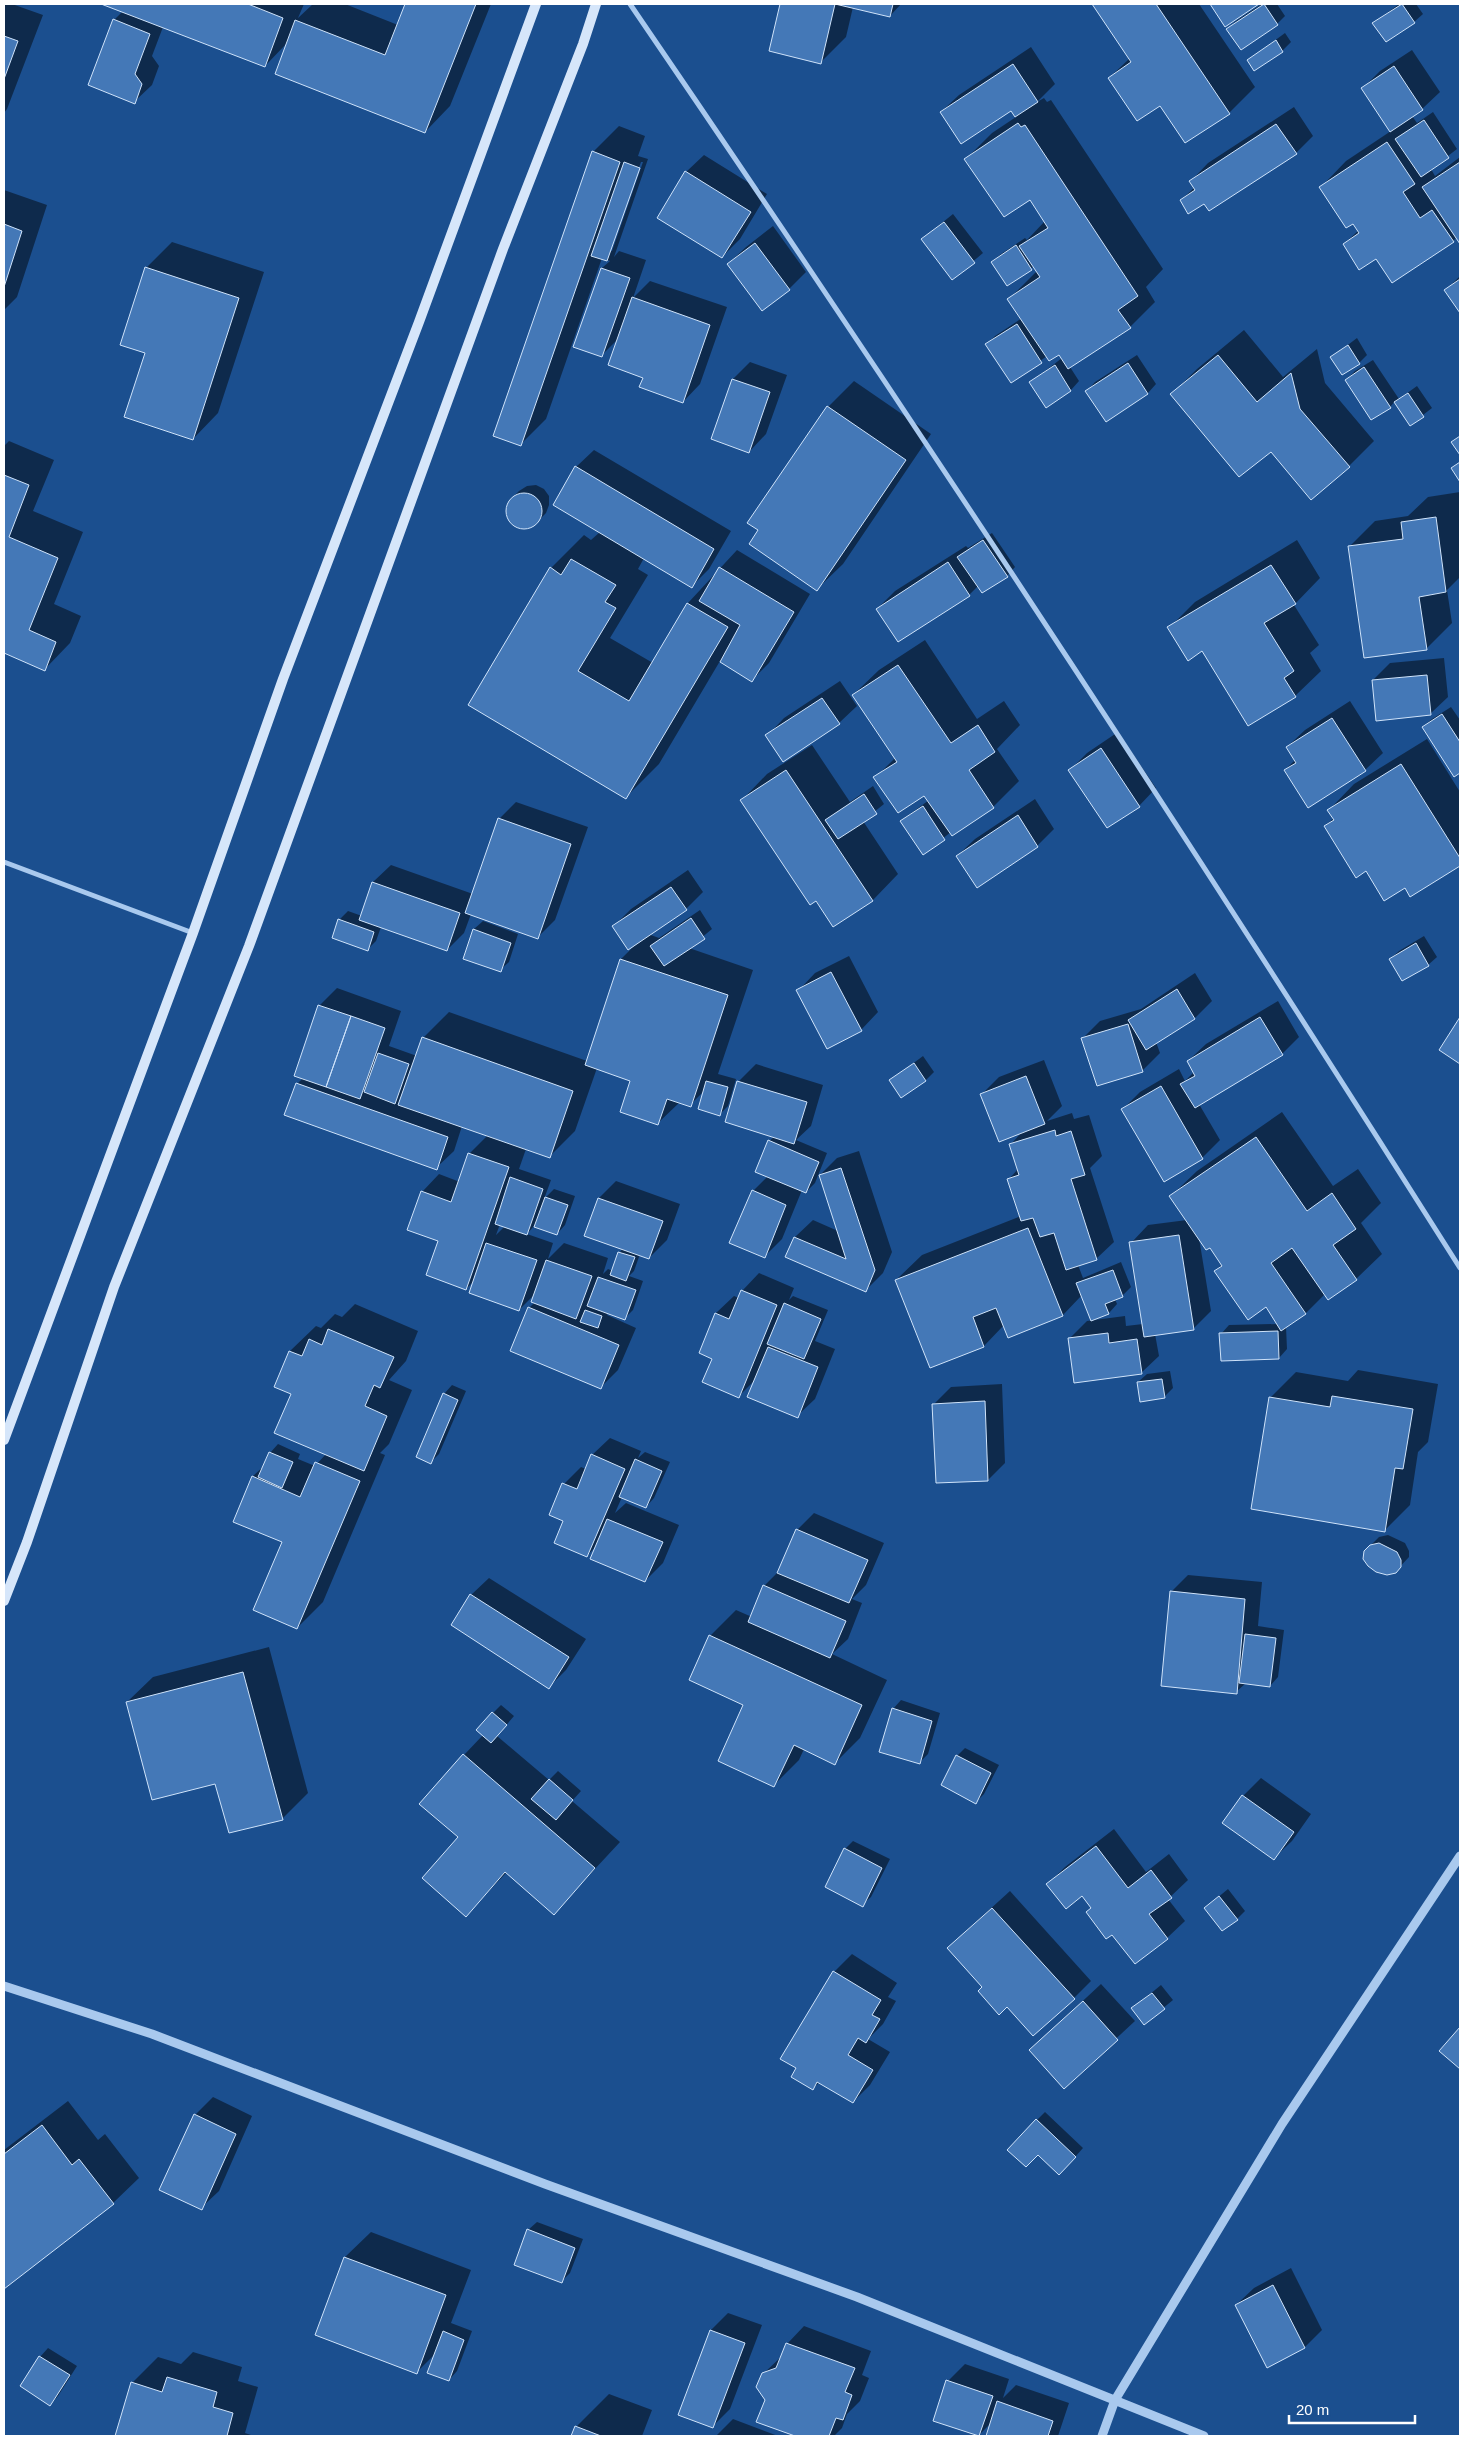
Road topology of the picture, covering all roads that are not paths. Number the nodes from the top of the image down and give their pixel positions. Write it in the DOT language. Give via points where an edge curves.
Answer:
graph roads {
  1 [pos="536,4"];
  2 [pos="596,4"];
  3 [pos="630,4"];
  4 [pos="4,862"];
  5 [pos="193,933"];
  6 [pos="1460,1268"];
  7 [pos="4,1440"];
  8 [pos="4,1601"];
  9 [pos="1460,1856"];
  10 [pos="4,1986"];
  11 [pos="1115,2400"];
  12 [pos="1102,2436"];
  13 [pos="1204,2436"];
  1 -- 5 [label="main road" via="283,679"];
  2 -- 8 [label="main road" via="503,249 249,946 114,1287"];
  3 -- 6 [label="street" via="994,547 1292,1002"];
  4 -- 5 [label="street"];
  5 -- 7 [label="main road"];
  9 -- 11 [label="street" via="1282,2124"];
  10 -- 11 [label="street" via="152,2034 536,2180 857,2297"];
  11 -- 12 [label="street"];
  11 -- 13 [label="street"];
}
